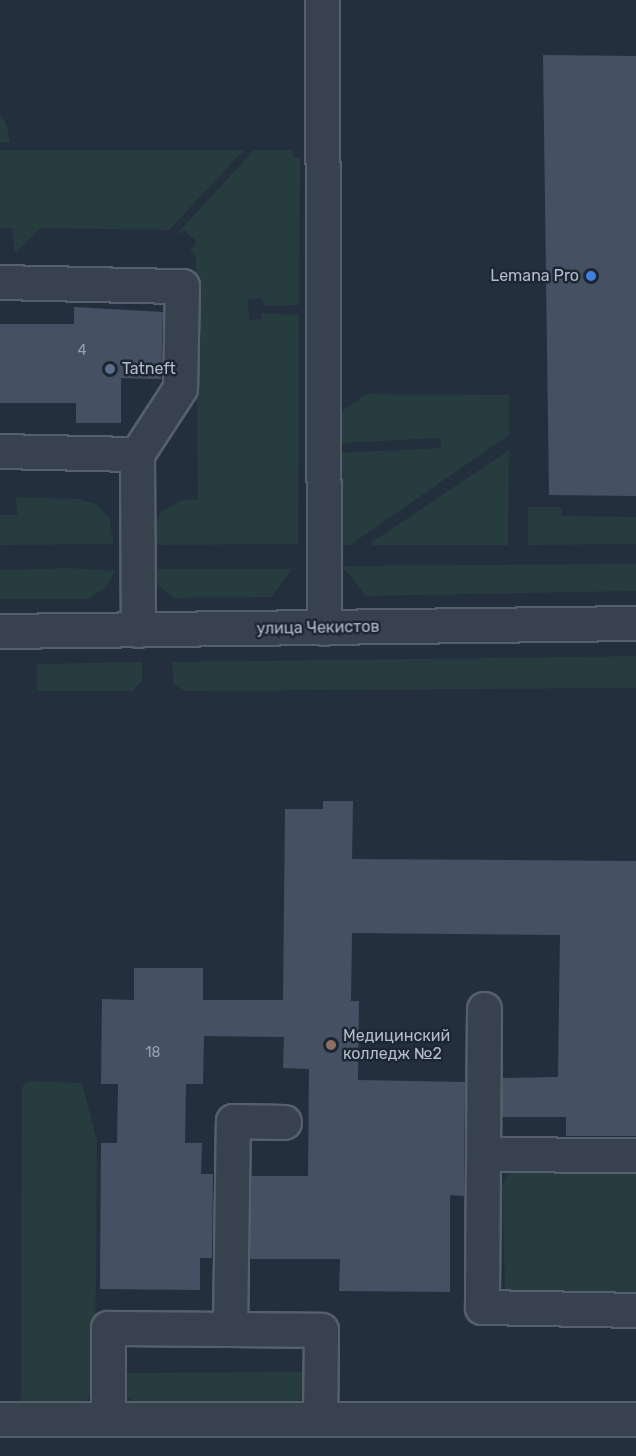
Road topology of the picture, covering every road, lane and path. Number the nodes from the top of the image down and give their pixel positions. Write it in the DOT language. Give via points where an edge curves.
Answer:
graph roads {
  1 [pos="322,0"];
  2 [pos="0,282"];
  3 [pos="0,452"];
  4 [pos="137,454"];
  5 [pos="636,623"];
  6 [pos="324,628"];
  7 [pos="138,630"];
  8 [pos="0,631"];
  9 [pos="484,1009"];
  10 [pos="284,1122"];
  11 [pos="483,1154"];
  12 [pos="636,1155"];
  13 [pos="636,1310"];
  14 [pos="230,1329"];
  15 [pos="0,1419"];
  16 [pos="108,1419"];
  17 [pos="320,1419"];
  18 [pos="636,1419"];
  1 -- 6 [label="street"];
  2 -- 4 [label="street" via="182,285 180,388"];
  3 -- 4 [label="street"];
  4 -- 7 [label="street"];
  5 -- 6 [label="street, улица Чекистов"];
  6 -- 7 [label="street, улица Чекистов"];
  7 -- 8 [label="street, улица Чекистов"];
  9 -- 11 [label="street"];
  10 -- 14 [label="street" via="233,1121"];
  11 -- 12 [label="street"];
  11 -- 13 [label="street" via="482,1307"];
  14 -- 16 [label="street" via="108,1328"];
  14 -- 17 [label="street" via="321,1330"];
  15 -- 16 [label="street"];
  16 -- 17 [label="street"];
  17 -- 18 [label="street"];
}
